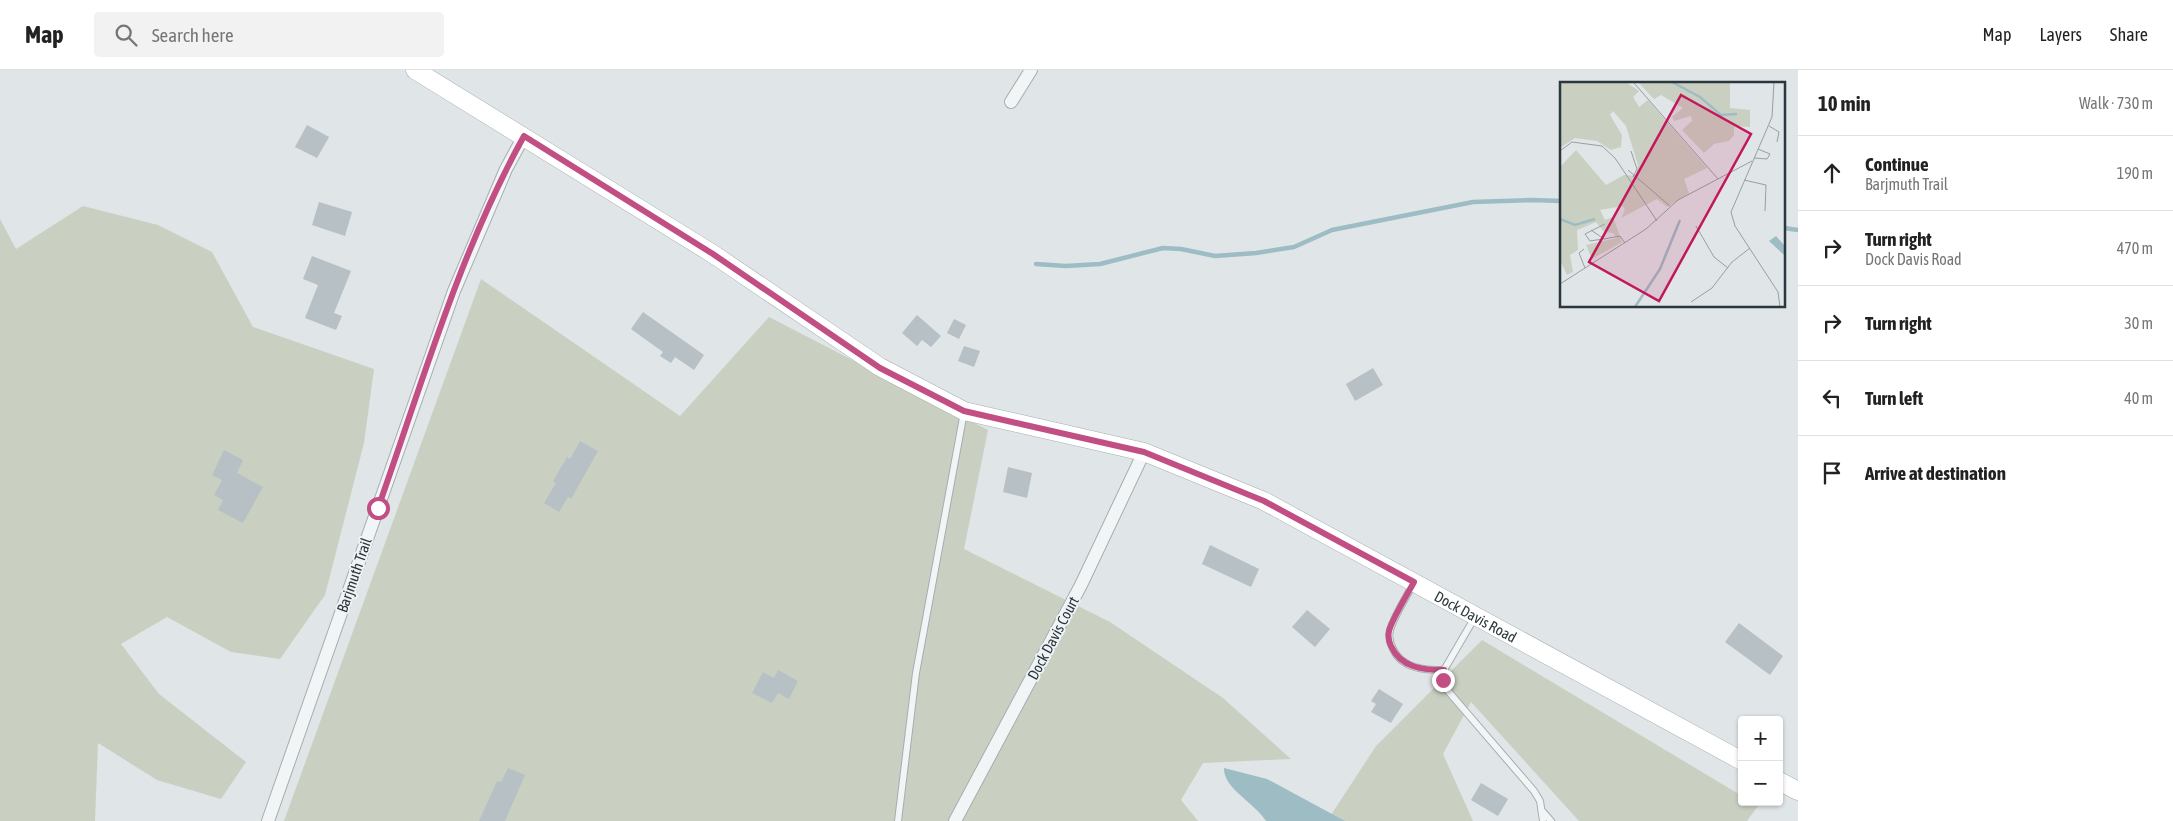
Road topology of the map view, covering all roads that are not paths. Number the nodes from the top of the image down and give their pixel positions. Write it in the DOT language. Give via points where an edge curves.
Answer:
graph roads {
  1 [pos="415,70"];
  2 [pos="1030,70"];
  3 [pos="1011,102"];
  4 [pos="524,136"];
  5 [pos="964,411"];
  6 [pos="1144,452"];
  7 [pos="1414,582"];
  8 [pos="1476,616"];
  9 [pos="1444,670"];
  10 [pos="1738,759"];
  11 [pos="1783,783"];
  12 [pos="1798,791"];
  13 [pos="1543,812"];
  14 [pos="268,821"];
  15 [pos="898,821"];
  16 [pos="955,821"];
  17 [pos="1543,821"];
  18 [pos="1551,821"];
  1 -- 4 [label="street, Dock Davis Road"];
  2 -- 3 [label="street"];
  4 -- 5 [label="street, Dock Davis Road" via="713,254 880,368"];
  4 -- 14 [label="street, Barjmuth Trail" via="506,169 454,291"];
  5 -- 6 [label="street, Dock Davis Road"];
  5 -- 15 [label="lane" via="916,673"];
  6 -- 7 [label="street, Dock Davis Road" via="1264,501"];
  6 -- 16 [label="street, Dock Davis Court" via="1081,584"];
  7 -- 8 [label="street, Dock Davis Road"];
  7 -- 9 [label="lane" via="1389,631 1389,642 1395,655 1409,666"];
  8 -- 9 [label="lane"];
  8 -- 10 [label="street, Dock Davis Road"];
  9 -- 13 [label="lane" via="1443,680 1448,691 1534,791"];
  11 -- 12 [label="street"];
  13 -- 17 [label="lane"];
  13 -- 18 [label="lane"];
}
